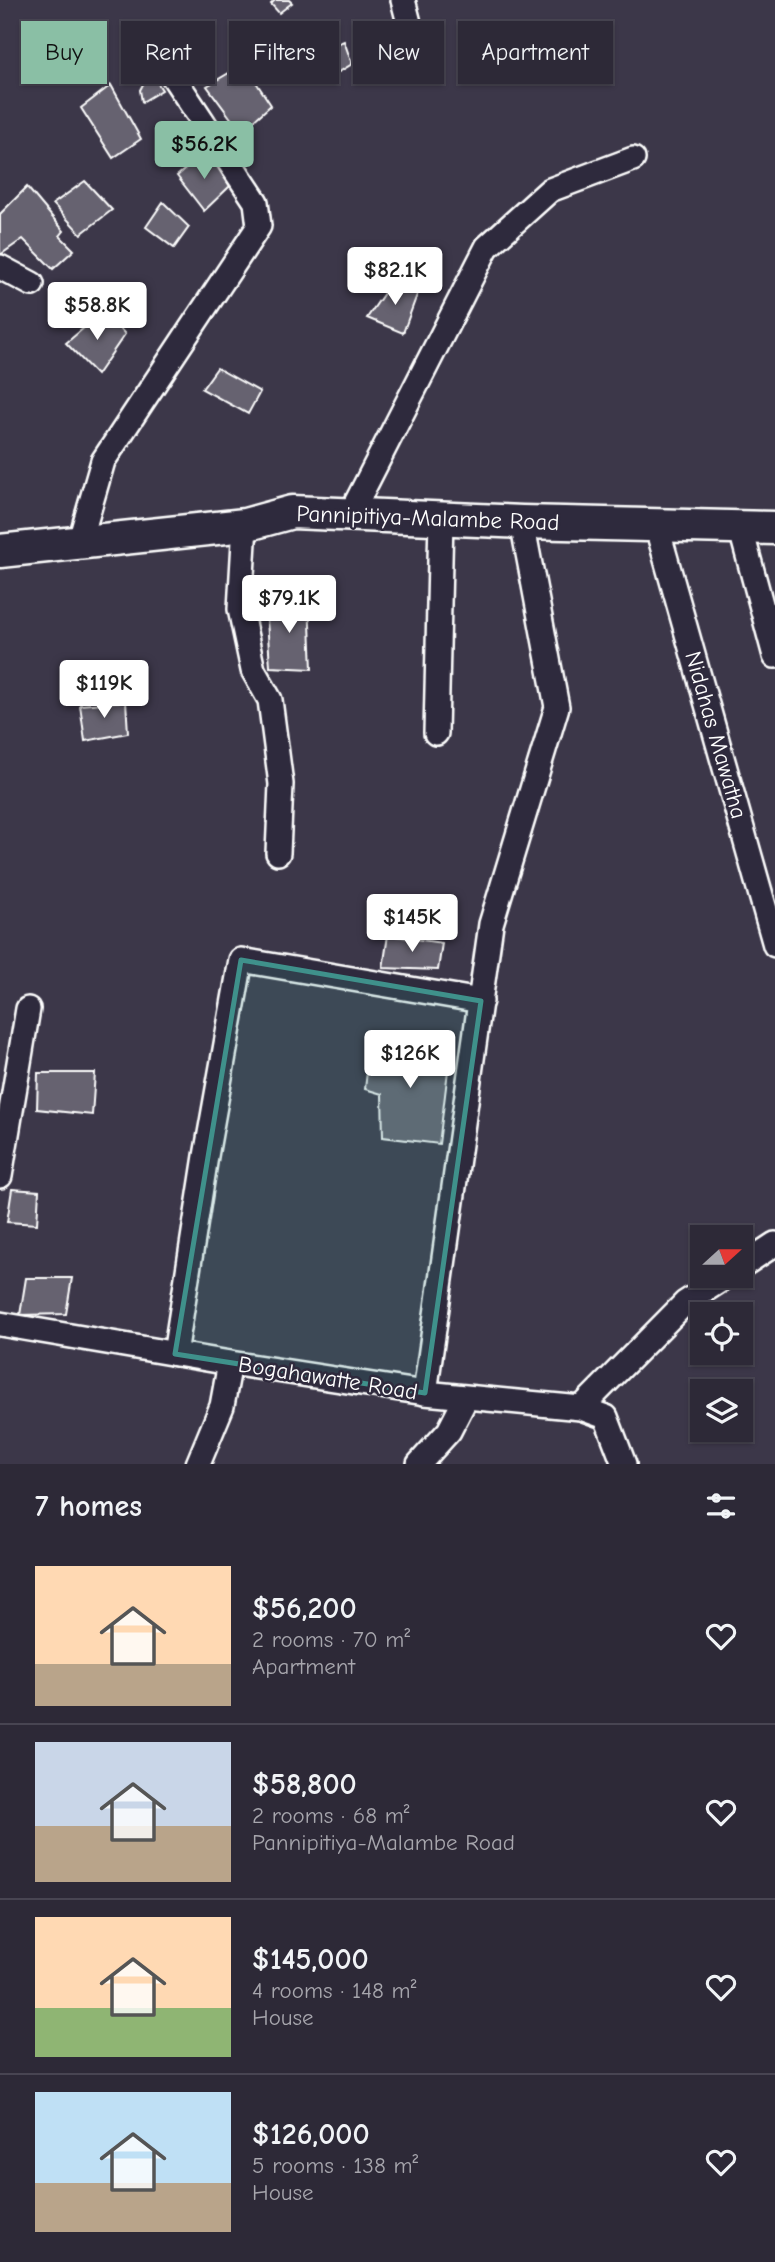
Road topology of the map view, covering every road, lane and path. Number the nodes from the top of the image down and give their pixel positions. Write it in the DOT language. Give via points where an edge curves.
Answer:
graph roads {
  1 [pos="403,0"];
  2 [pos="408,21"];
  3 [pos="178,84"];
  4 [pos="633,159"];
  5 [pos="0,267"];
  6 [pos="32,284"];
  7 [pos="350,515"];
  8 [pos="441,518"];
  9 [pos="522,522"];
  10 [pos="245,524"];
  11 [pos="656,524"];
  12 [pos="740,526"];
  13 [pos="775,527"];
  14 [pos="79,544"];
  15 [pos="0,551"];
  16 [pos="775,656"];
  17 [pos="436,733"];
  18 [pos="278,853"];
  19 [pos="775,946"];
  20 [pos="481,1001"];
  21 [pos="28,1009"];
  22 [pos="0,1176"];
  23 [pos="775,1244"];
  24 [pos="753,1258"];
  25 [pos="708,1288"];
  26 [pos="0,1324"];
  27 [pos="175,1354"];
  28 [pos="230,1363"];
  29 [pos="425,1393"];
  30 [pos="466,1398"];
  31 [pos="581,1408"];
  32 [pos="198,1464"];
  33 [pos="419,1464"];
  34 [pos="624,1464"];
  1 -- 2 [label="street"];
  3 -- 14 [label="street" via="256,202 258,226 103,461"];
  4 -- 7 [label="street" via="550,190 487,247"];
  5 -- 6 [label="street"];
  7 -- 8 [label="street, Pannipitiya-Malambe Road"];
  7 -- 10 [label="street, Pannipitiya-Malambe Road" via="292,512"];
  8 -- 9 [label="street, Pannipitiya-Malambe Road"];
  8 -- 17 [label="street"];
  9 -- 11 [label="street, Pannipitiya-Malambe Road"];
  9 -- 20 [label="street" via="556,707 491,924"];
  10 -- 14 [label="street, Pannipitiya-Malambe Road"];
  10 -- 18 [label="street" via="240,608 253,670 270,700 281,784"];
  11 -- 12 [label="street, Pannipitiya-Malambe Road"];
  11 -- 19 [label="street, Nidahas Mawatha"];
  12 -- 13 [label="street, Pannipitiya-Malambe Road"];
  12 -- 16 [label="street"];
  14 -- 15 [label="street, Pannipitiya-Malambe Road"];
  20 -- 27 [label="street" via="241,960"];
  20 -- 29 [label="street"];
  21 -- 22 [label="street"];
  23 -- 24 [label="street"];
  25 -- 31 [label="street" via="685,1303"];
  26 -- 27 [label="street, Bogahawatte Road"];
  27 -- 28 [label="street, Bogahawatte Road"];
  28 -- 29 [label="street, Bogahawatte Road"];
  28 -- 32 [label="street" via="222,1406"];
  29 -- 30 [label="street, Bogahawatte Road"];
  30 -- 31 [label="street, Bogahawatte Road"];
  30 -- 33 [label="street" via="449,1431"];
  31 -- 34 [label="street, Bogahawatte Road" via="606,1416"];
}
